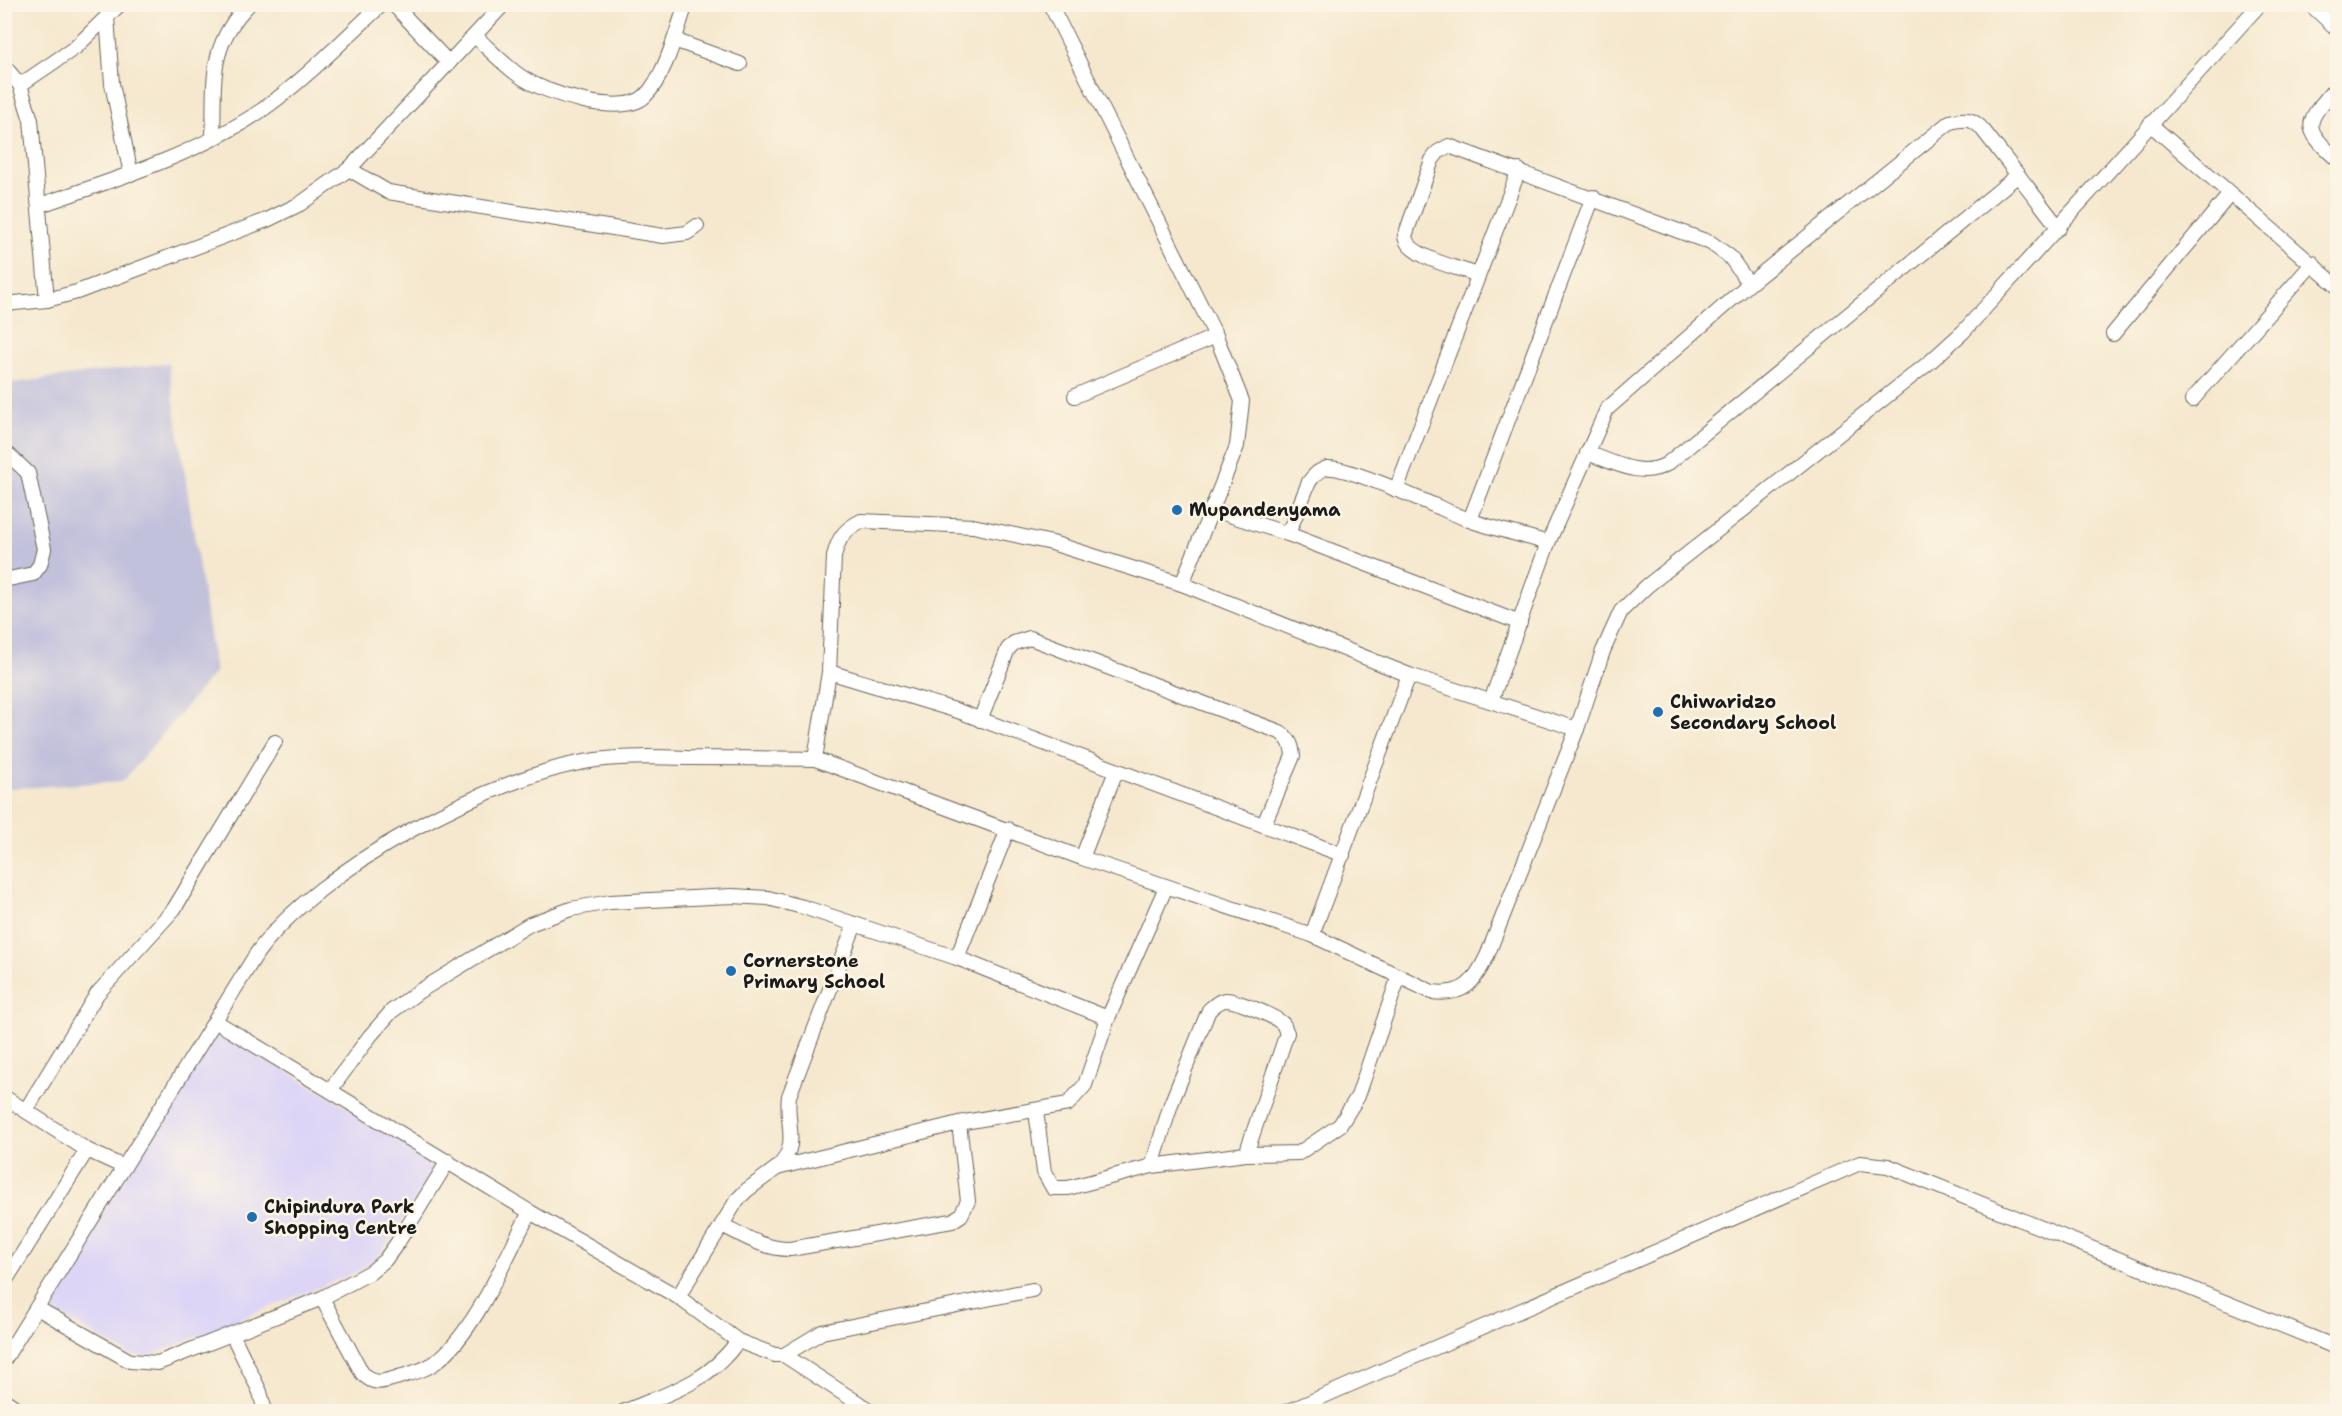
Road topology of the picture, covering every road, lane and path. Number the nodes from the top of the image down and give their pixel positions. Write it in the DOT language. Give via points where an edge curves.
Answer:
graph roads {
  1 [pos="120,4"];
  2 [pos="249,4"];
  3 [pos="382,4"];
  4 [pos="393,4"];
  5 [pos="504,4"];
  6 [pos="686,4"];
  7 [pos="1050,4"];
  8 [pos="2260,4"];
  9 [pos="2310,4"];
  10 [pos="107,17"];
  11 [pos="2337,30"];
  12 [pos="476,37"];
  13 [pos="674,40"];
  14 [pos="449,63"];
  15 [pos="740,64"];
  16 [pos="4,66"];
  17 [pos="20,85"];
  18 [pos="2337,85"];
  19 [pos="2150,124"];
  20 [pos="213,137"];
  21 [pos="2337,160"];
  22 [pos="349,169"];
  23 [pos="1519,170"];
  24 [pos="132,174"];
  25 [pos="2018,175"];
  26 [pos="2230,194"];
  27 [pos="1593,197"];
  28 [pos="40,206"];
  29 [pos="697,226"];
  30 [pos="2059,228"];
  31 [pos="2313,263"];
  32 [pos="1478,275"];
  33 [pos="1749,284"];
  34 [pos="2337,287"];
  35 [pos="46,300"];
  36 [pos="4,304"];
  37 [pos="2113,334"];
  38 [pos="1216,336"];
  39 [pos="1075,396"];
  40 [pos="2192,400"];
  41 [pos="1587,453"];
  42 [pos="4,454"];
  43 [pos="1396,490"];
  44 [pos="1211,508"];
  45 [pos="1470,520"];
  46 [pos="1288,534"];
  47 [pos="1548,543"];
  48 [pos="4,580"];
  49 [pos="1182,584"];
  50 [pos="1520,623"];
  51 [pos="829,672"];
  52 [pos="1409,675"];
  53 [pos="1491,701"];
  54 [pos="980,720"];
  55 [pos="1577,729"];
  56 [pos="275,742"];
  57 [pos="815,759"];
  58 [pos="1116,771"];
  59 [pos="1264,824"];
  60 [pos="1008,829"];
  61 [pos="1343,855"];
  62 [pos="1082,858"];
  63 [pos="1166,887"];
  64 [pos="855,924"];
  65 [pos="1312,935"];
  66 [pos="957,958"];
  67 [pos="1399,976"];
  68 [pos="1108,1017"];
  69 [pos="215,1021"];
  70 [pos="331,1089"];
  71 [pos="4,1097"];
  72 [pos="26,1110"];
  73 [pos="1036,1111"];
  74 [pos="959,1123"];
  75 [pos="87,1149"];
  76 [pos="1246,1154"];
  77 [pos="448,1161"];
  78 [pos="1152,1166"];
  79 [pos="124,1167"];
  80 [pos="777,1168"];
  81 [pos="530,1212"];
  82 [pos="722,1225"];
  83 [pos="4,1283"];
  84 [pos="1032,1290"];
  85 [pos="678,1297"];
  86 [pos="322,1298"];
  87 [pos="37,1308"];
  88 [pos="232,1334"];
  89 [pos="738,1341"];
  90 [pos="2337,1348"];
  91 [pos="784,1355"];
  92 [pos="4,1360"];
  93 [pos="4,1400"];
  94 [pos="22,1412"];
  95 [pos="265,1412"];
  96 [pos="623,1412"];
  97 [pos="872,1412"];
  98 [pos="1287,1412"];
  1 -- 10 [label="street"];
  2 -- 20 [label="street" via="226,30 219,47"];
  3 -- 20 [label="street" via="280,97"];
  4 -- 14 [label="street"];
  5 -- 12 [label="street"];
  6 -- 13 [label="street"];
  7 -- 38 [label="street"];
  8 -- 19 [label="street"];
  9 -- 11 [label="street"];
  10 -- 17 [label="street" via="63,57"];
  10 -- 24 [label="street" via="112,84"];
  12 -- 13 [label="street" via="520,76 548,91 620,105 635,103 652,88"];
  12 -- 14 [label="street"];
  13 -- 15 [label="street"];
  14 -- 22 [label="street"];
  16 -- 17 [label="street"];
  17 -- 28 [label="street" via="31,120"];
  18 -- 21 [label="street" via="2310,123 2310,132 2317,142"];
  19 -- 26 [label="street"];
  19 -- 30 [label="street"];
  20 -- 24 [label="street"];
  22 -- 29 [label="street" via="388,192 467,206 663,236 687,233"];
  22 -- 35 [label="street" via="300,204 267,220 96,286"];
  23 -- 27 [label="street"];
  23 -- 32 [label="street"];
  23 -- 32 [label="street" via="1449,146 1432,160 1405,236 1406,243 1414,252"];
  24 -- 28 [label="street"];
  25 -- 30 [label="street"];
  25 -- 33 [label="street" via="1977,123 1964,118 1950,122"];
  25 -- 41 [label="street" via="1667,464 1643,472"];
  26 -- 31 [label="street"];
  26 -- 37 [label="street"];
  27 -- 33 [label="street" via="1711,243 1730,257"];
  27 -- 45 [label="street"];
  28 -- 35 [label="street"];
  30 -- 55 [label="street" via="1994,301 1931,361 1621,610"];
  31 -- 34 [label="street"];
  31 -- 40 [label="street"];
  32 -- 43 [label="street"];
  33 -- 41 [label="street" via="1607,409"];
  35 -- 36 [label="street"];
  38 -- 39 [label="street"];
  38 -- 44 [label="street" via="1242,401 1242,420 1237,446"];
  41 -- 47 [label="street"];
  42 -- 48 [label="street" via="28,473 44,549 33,574"];
  43 -- 45 [label="street"];
  43 -- 46 [label="street" via="1337,469 1319,471 1309,482"];
  44 -- 46 [label="street"];
  44 -- 49 [label="street"];
  45 -- 47 [label="street"];
  46 -- 50 [label="street"];
  47 -- 50 [label="street"];
  49 -- 51 [label="street" via="1008,532 973,526 861,521 846,529 837,542"];
  49 -- 52 [label="street"];
  50 -- 53 [label="street"];
  51 -- 54 [label="street"];
  51 -- 57 [label="street"];
  52 -- 53 [label="street"];
  52 -- 61 [label="street"];
  53 -- 55 [label="street"];
  54 -- 58 [label="street"];
  54 -- 59 [label="street" via="1008,649 1030,638 1280,732 1292,745 1293,756"];
  55 -- 67 [label="street" via="1479,972 1460,991 1446,994 1432,992"];
  56 -- 72 [label="street" via="174,909 97,994"];
  57 -- 60 [label="street"];
  57 -- 69 [label="street" via="597,760 545,772 434,818 331,883 274,929"];
  58 -- 59 [label="street"];
  58 -- 62 [label="street"];
  59 -- 61 [label="street"];
  60 -- 62 [label="street"];
  60 -- 66 [label="street"];
  61 -- 65 [label="street"];
  62 -- 63 [label="street"];
  63 -- 65 [label="street"];
  63 -- 68 [label="street"];
  64 -- 66 [label="street"];
  64 -- 70 [label="street" via="768,898 732,896 610,902 571,909 530,924 392,1011"];
  64 -- 80 [label="street" via="792,1088 788,1107 792,1143 786,1160"];
  65 -- 67 [label="street"];
  66 -- 68 [label="street"];
  67 -- 76 [label="street" via="1358,1096 1340,1125 1299,1153"];
  68 -- 73 [label="street" via="1085,1085 1076,1098 1068,1104"];
  69 -- 70 [label="street"];
  69 -- 79 [label="street"];
  70 -- 77 [label="street"];
  71 -- 72 [label="street"];
  72 -- 75 [label="street"];
  73 -- 74 [label="street"];
  73 -- 78 [label="street" via="1044,1172 1053,1188 1068,1188"];
  74 -- 80 [label="street"];
  74 -- 82 [label="street" via="968,1201 961,1215 952,1221 809,1248 776,1249"];
  75 -- 79 [label="street"];
  75 -- 83 [label="street"];
  76 -- 78 [label="street"];
  76 -- 78 [label="street" via="1287,1033 1283,1024 1274,1019 1226,1000 1209,1010 1171,1104"];
  77 -- 81 [label="street"];
  77 -- 86 [label="street" via="386,1260 353,1284"];
  79 -- 87 [label="street"];
  80 -- 82 [label="street" via="747,1190"];
  81 -- 85 [label="street"];
  81 -- 86 [label="street" via="469,1326 445,1355 416,1372 379,1383 369,1380"];
  82 -- 85 [label="street"];
  84 -- 91 [label="street" via="822,1332"];
  85 -- 89 [label="street"];
  86 -- 88 [label="street"];
  87 -- 88 [label="street" via="130,1361 145,1364 158,1363"];
  87 -- 92 [label="street"];
  88 -- 95 [label="street" via="260,1392"];
  89 -- 91 [label="street"];
  89 -- 96 [label="street" via="709,1373 690,1385"];
  90 -- 98 [label="street" via="1888,1166 1860,1163"];
  91 -- 97 [label="street"];
  93 -- 94 [label="street"];
}
